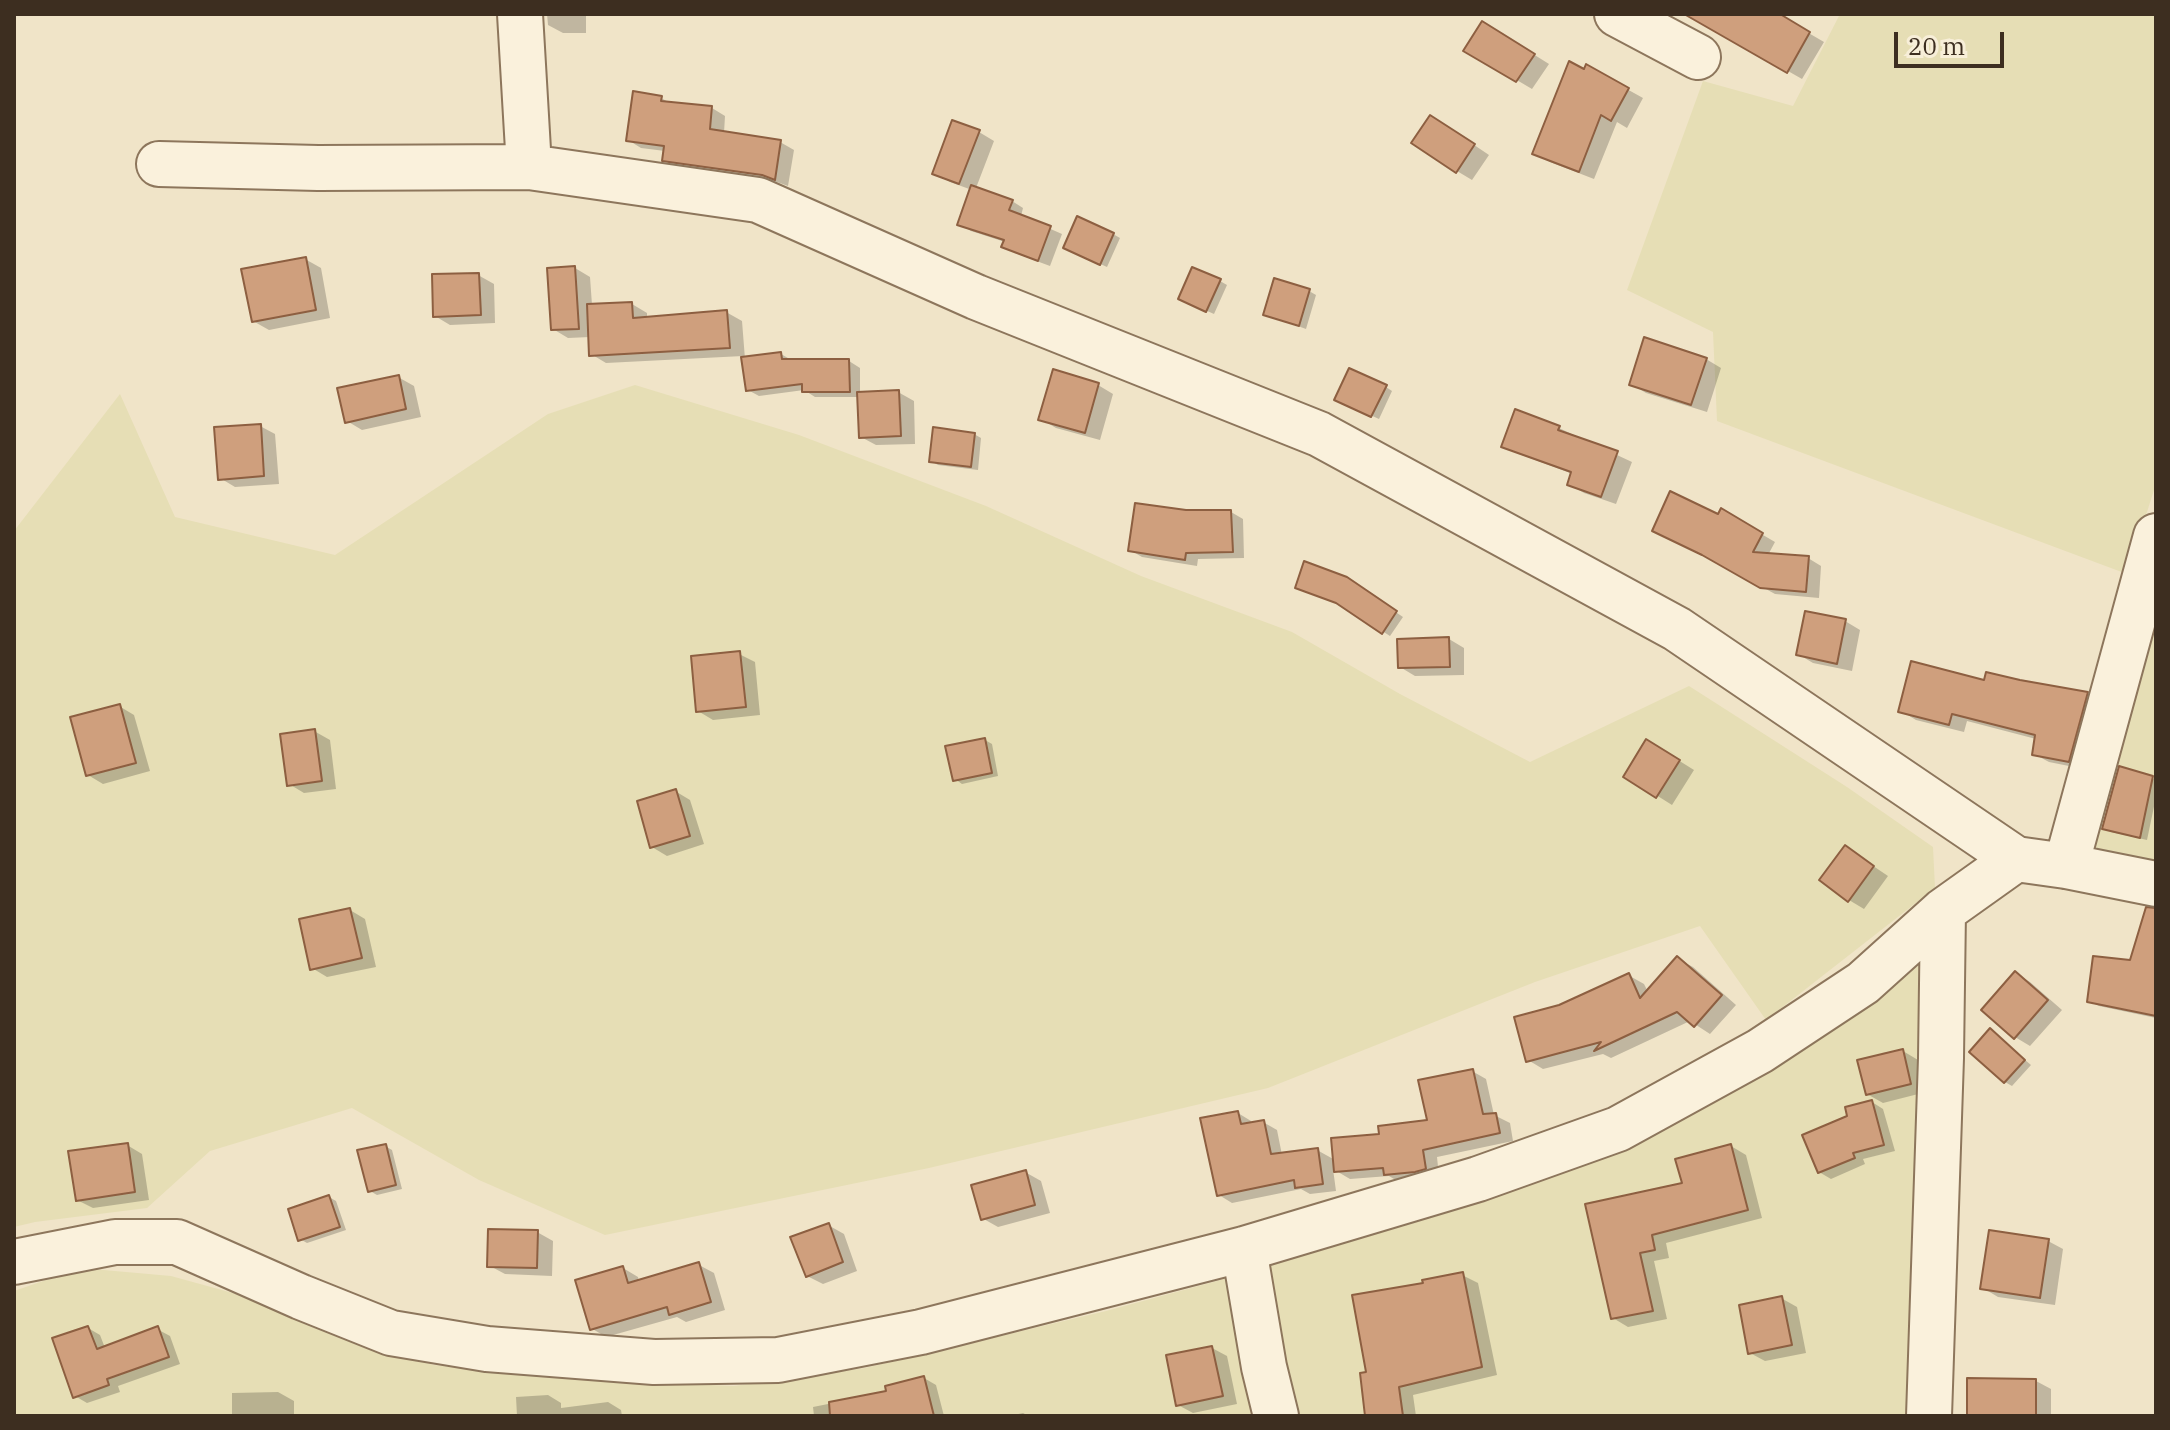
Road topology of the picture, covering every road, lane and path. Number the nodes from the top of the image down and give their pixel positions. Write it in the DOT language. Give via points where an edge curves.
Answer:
graph roads {
  1 [pos="520,14"];
  2 [pos="1617,14"];
  3 [pos="1698,57"];
  4 [pos="159,164"];
  5 [pos="529,167"];
  6 [pos="2156,536"];
  7 [pos="2016,859"];
  8 [pos="2066,866"];
  9 [pos="2156,884"];
  10 [pos="1943,911"];
  11 [pos="1244,1249"];
  12 [pos="14,1262"];
  13 [pos="1276,1416"];
  14 [pos="1929,1416"];
  1 -- 5 [label="street"];
  2 -- 3 [label="street"];
  4 -- 5 [label="street"];
  5 -- 7 [label="street" via="758,200 976,297 1319,434 1677,629"];
  6 -- 8 [label="street"];
  7 -- 8 [label="street"];
  7 -- 10 [label="street"];
  8 -- 9 [label="street"];
  10 -- 11 [label="street" via="1851,992 1760,1051 1618,1129 1478,1179"];
  10 -- 14 [label="street"];
  11 -- 12 [label="street" via="921,1332 778,1360 654,1362 487,1349 391,1333 177,1242 115,1242"];
  11 -- 13 [label="street"];
}
